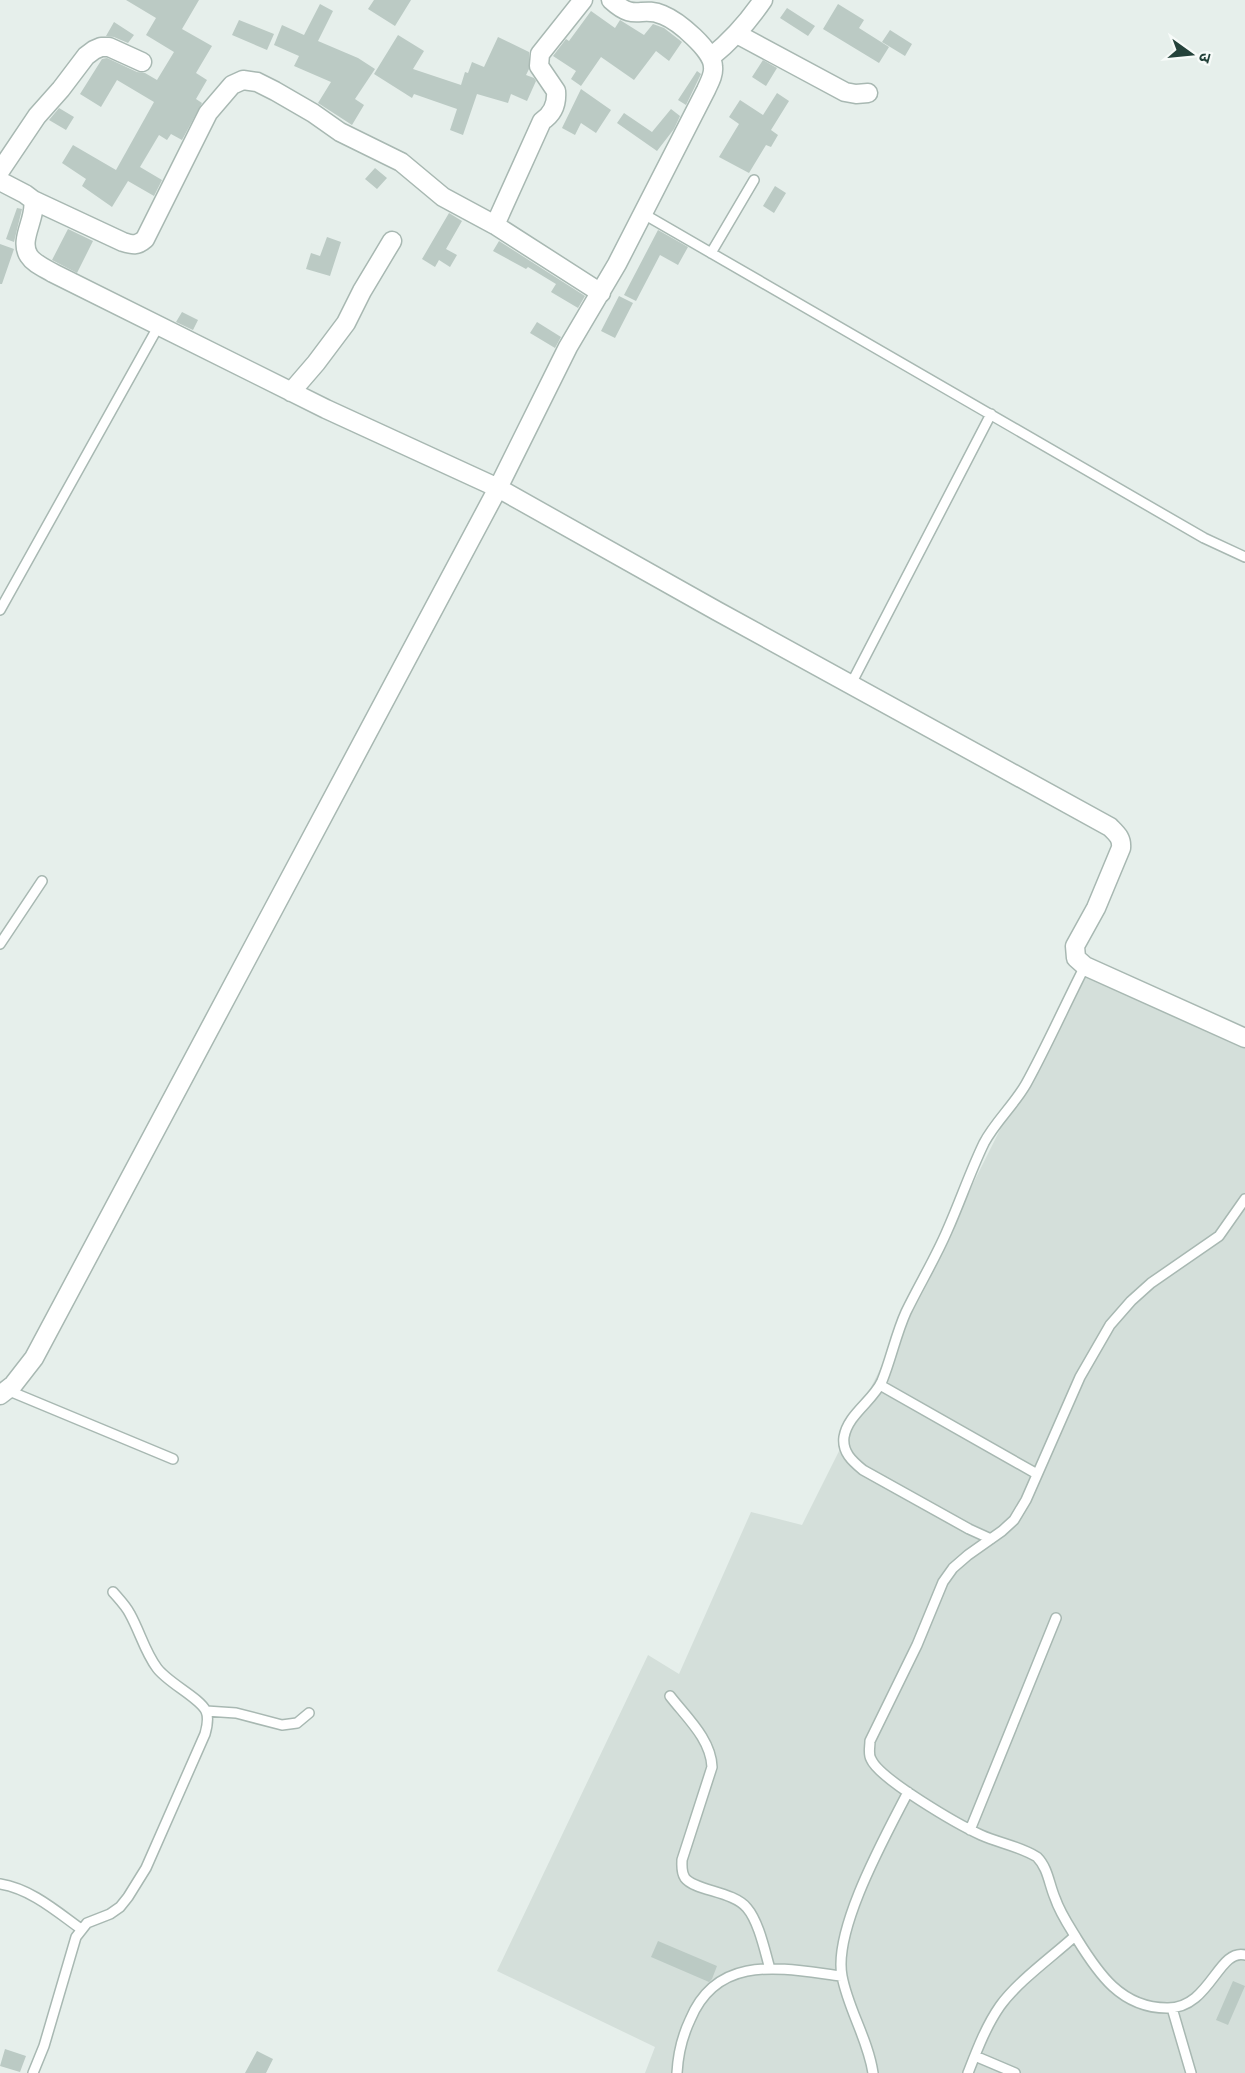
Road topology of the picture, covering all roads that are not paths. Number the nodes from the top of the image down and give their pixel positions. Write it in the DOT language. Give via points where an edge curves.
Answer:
graph roads {
  1 [pos="583,0"];
  2 [pos="611,0"];
  3 [pos="763,0"];
  4 [pos="647,6"];
  5 [pos="737,34"];
  6 [pos="711,57"];
  7 [pos="142,62"];
  8 [pos="868,93"];
  9 [pos="0,171"];
  10 [pos="754,180"];
  11 [pos="0,181"];
  12 [pos="33,200"];
  13 [pos="642,213"];
  14 [pos="495,225"];
  15 [pos="392,241"];
  16 [pos="711,253"];
  17 [pos="601,292"];
  18 [pos="159,327"];
  19 [pos="291,392"];
  20 [pos="991,414"];
  21 [pos="498,488"];
  22 [pos="1245,557"];
  23 [pos="0,610"];
  24 [pos="851,684"];
  25 [pos="42,881"];
  26 [pos="0,944"];
  27 [pos="1085,966"];
  28 [pos="1245,1038"];
  29 [pos="1245,1199"];
  30 [pos="880,1385"];
  31 [pos="3,1393"];
  32 [pos="173,1459"];
  33 [pos="1037,1474"];
  34 [pos="991,1539"];
  35 [pos="113,1592"];
  36 [pos="1056,1618"];
  37 [pos="669,1696"];
  38 [pos="206,1711"];
  39 [pos="309,1713"];
  40 [pos="908,1792"];
  41 [pos="970,1830"];
  42 [pos="0,1884"];
  43 [pos="81,1929"];
  44 [pos="1075,1936"];
  45 [pos="1245,1955"];
  46 [pos="770,1969"];
  47 [pos="842,1976"];
  48 [pos="1172,2008"];
  49 [pos="975,2056"];
  50 [pos="33,2073"];
  51 [pos="677,2073"];
  52 [pos="873,2073"];
  53 [pos="968,2073"];
  54 [pos="1015,2073"];
  55 [pos="1191,2073"];
  1 -- 14 [label="street" via="540,54 539,66 556,91 555,104 542,121"];
  2 -- 4 [label="street" via="630,13"];
  3 -- 5 [label="street"];
  4 -- 6 [label="street" via="673,20"];
  5 -- 6 [label="street"];
  5 -- 8 [label="street" via="837,89"];
  6 -- 13 [label="street" via="712,76 706,90"];
  7 -- 9 [label="street" via="110,47 101,47 86,56 36,116"];
  10 -- 16 [label="lane"];
  11 -- 12 [label="street"];
  12 -- 14 [label="street" via="123,242 139,244 208,113 232,85 243,80 275,91 340,132 400,162 443,197"];
  12 -- 18 [label="street" via="34,214 26,237 29,256 53,273"];
  13 -- 16 [label="lane"];
  13 -- 17 [label="street"];
  14 -- 17 [label="street"];
  15 -- 19 [label="street" via="346,323"];
  16 -- 20 [label="lane"];
  17 -- 21 [label="street" via="568,347"];
  18 -- 19 [label="street"];
  18 -- 23 [label="lane"];
  19 -- 21 [label="street"];
  20 -- 22 [label="lane" via="1204,538"];
  20 -- 24 [label="lane"];
  21 -- 24 [label="street"];
  21 -- 31 [label="street" via="34,1358"];
  24 -- 27 [label="street" via="1118,834 1118,859 1075,946 1076,958"];
  25 -- 26 [label="lane"];
  27 -- 28 [label="street"];
  27 -- 30 [label="lane" via="1026,1084 986,1140 937,1256 906,1313"];
  29 -- 33 [label="lane" via="1219,1236 1151,1282 1110,1325 1080,1377"];
  30 -- 33 [label="lane"];
  30 -- 34 [label="lane" via="847,1426 843,1443 853,1462"];
  31 -- 32 [label="lane"];
  33 -- 34 [label="lane" via="1014,1520"];
  34 -- 40 [label="lane" via="960,1561 943,1582 870,1741 870,1758 875,1765"];
  35 -- 38 [label="lane" via="129,1612 158,1670"];
  36 -- 41 [label="lane"];
  37 -- 46 [label="lane" via="705,1740 712,1755 712,1767 681,1869 686,1879 722,1893 748,1909"];
  38 -- 39 [label="lane" via="236,1713 282,1725 297,1723"];
  38 -- 43 [label="lane" via="205,1734 146,1868 120,1907"];
  40 -- 41 [label="lane"];
  40 -- 47 [label="lane" via="878,1849 854,1908 840,1954"];
  41 -- 44 [label="lane" via="1028,1851 1043,1863 1055,1899"];
  42 -- 43 [label="lane" via="42,1901"];
  43 -- 50 [label="lane" via="72,1946"];
  44 -- 48 [label="lane" via="1087,1957 1119,1993 1143,2005"];
  44 -- 49 [label="lane" via="1010,1994"];
  45 -- 48 [label="lane" via="1227,1959 1201,1994"];
  46 -- 47 [label="lane"];
  46 -- 51 [label="lane" via="730,1975 714,1984 694,2008 686,2027"];
  47 -- 52 [label="lane"];
  48 -- 55 [label="lane"];
  49 -- 53 [label="lane"];
  49 -- 54 [label="lane"];
}
